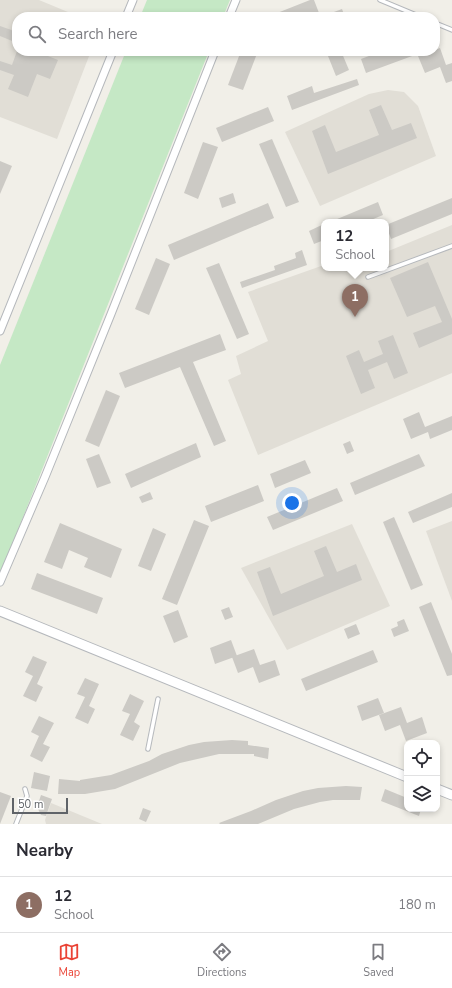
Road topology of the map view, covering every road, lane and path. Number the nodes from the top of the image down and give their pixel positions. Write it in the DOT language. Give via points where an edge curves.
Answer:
graph roads {
  1 [pos="133,0"];
  2 [pos="236,0"];
  3 [pos="380,0"];
  4 [pos="128,12"];
  5 [pos="231,12"];
  6 [pos="409,12"];
  7 [pos="440,25"];
  8 [pos="452,30"];
  9 [pos="111,56"];
  10 [pos="213,56"];
  11 [pos="452,246"];
  12 [pos="389,269"];
  13 [pos="384,271"];
  14 [pos="368,277"];
  15 [pos="0,332"];
  16 [pos="0,582"];
  17 [pos="0,611"];
  18 [pos="158,699"];
  19 [pos="148,749"];
  20 [pos="405,776"];
  21 [pos="24,788"];
  22 [pos="440,790"];
  23 [pos="452,795"];
  24 [pos="16,824"];
  1 -- 4 [label="street"];
  2 -- 5 [label="street"];
  3 -- 6 [label="lane"];
  7 -- 8 [label="lane"];
  9 -- 15 [label="street"];
  10 -- 16 [label="street" via="111,314"];
  11 -- 12 [label="lane"];
  13 -- 14 [label="lane"];
  17 -- 20 [label="street"];
  18 -- 19 [label="lane"];
  21 -- 24 [label="lane" via="27,796"];
  22 -- 23 [label="street"];
}
